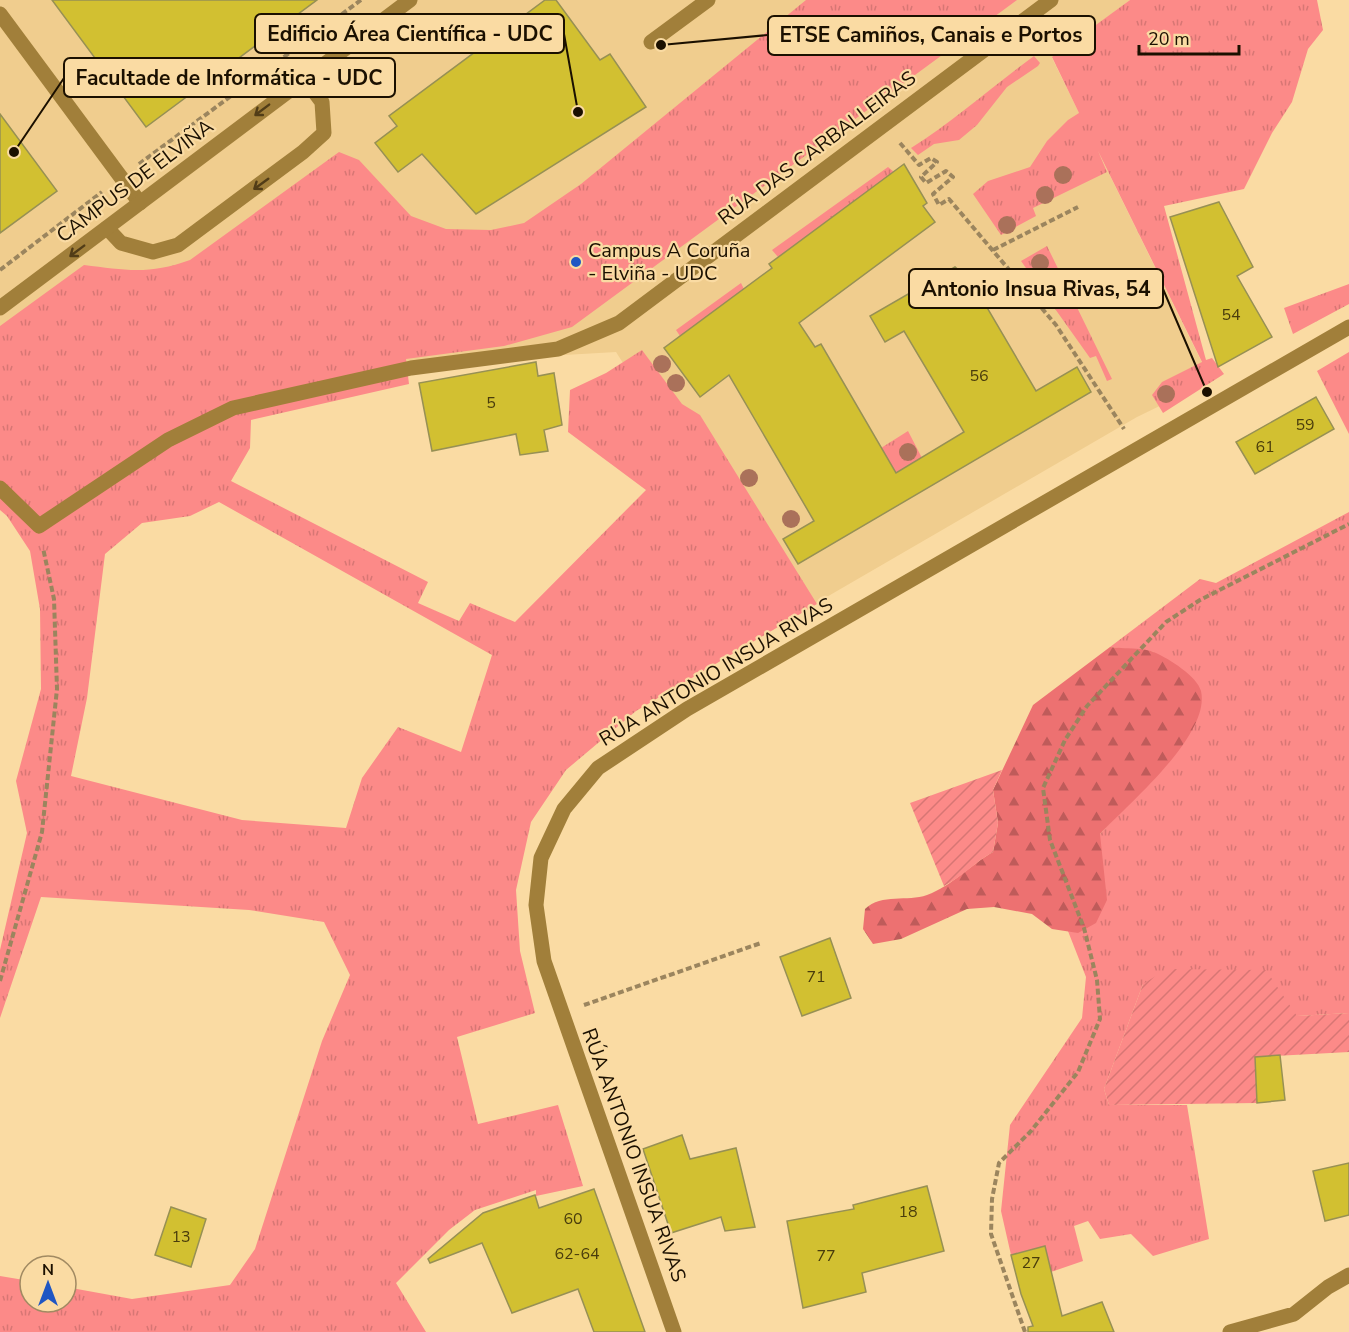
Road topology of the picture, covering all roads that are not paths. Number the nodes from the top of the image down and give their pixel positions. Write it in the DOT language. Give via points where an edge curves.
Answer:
graph roads {
  1 [pos="410,0"];
  2 [pos="708,0"];
  3 [pos="1052,0"];
  4 [pos="0,14"];
  5 [pos="651,42"];
  6 [pos="304,78"];
  7 [pos="140,203"];
  8 [pos="107,228"];
  9 [pos="0,308"];
  10 [pos="1349,327"];
  11 [pos="0,488"];
  12 [pos="1349,1275"];
  13 [pos="674,1332"];
  14 [pos="1230,1332"];
  1 -- 6 [label="street, CAMPUS DE ELVIÑA"];
  2 -- 5 [label="street"];
  3 -- 11 [label="street, RÚA DAS CARBALLEIRAS" via="619,323 558,349 411,368 234,408 168,440 39,526"];
  4 -- 7 [label="street"];
  6 -- 7 [label="street, CAMPUS DE ELVIÑA, one-way"];
  6 -- 8 [label="street, one-way" via="322,102 324,133 303,152 178,245 153,252 121,243"];
  7 -- 8 [label="street, CAMPUS DE ELVIÑA"];
  8 -- 9 [label="street, CAMPUS DE ELVIÑA, one-way"];
  10 -- 13 [label="street, RÚA ANTONIO INSUA RIVAS" via="687,709 598,768 564,809 541,858 536,905 544,961"];
  12 -- 14 [label="street" via="1294,1314"];
}
